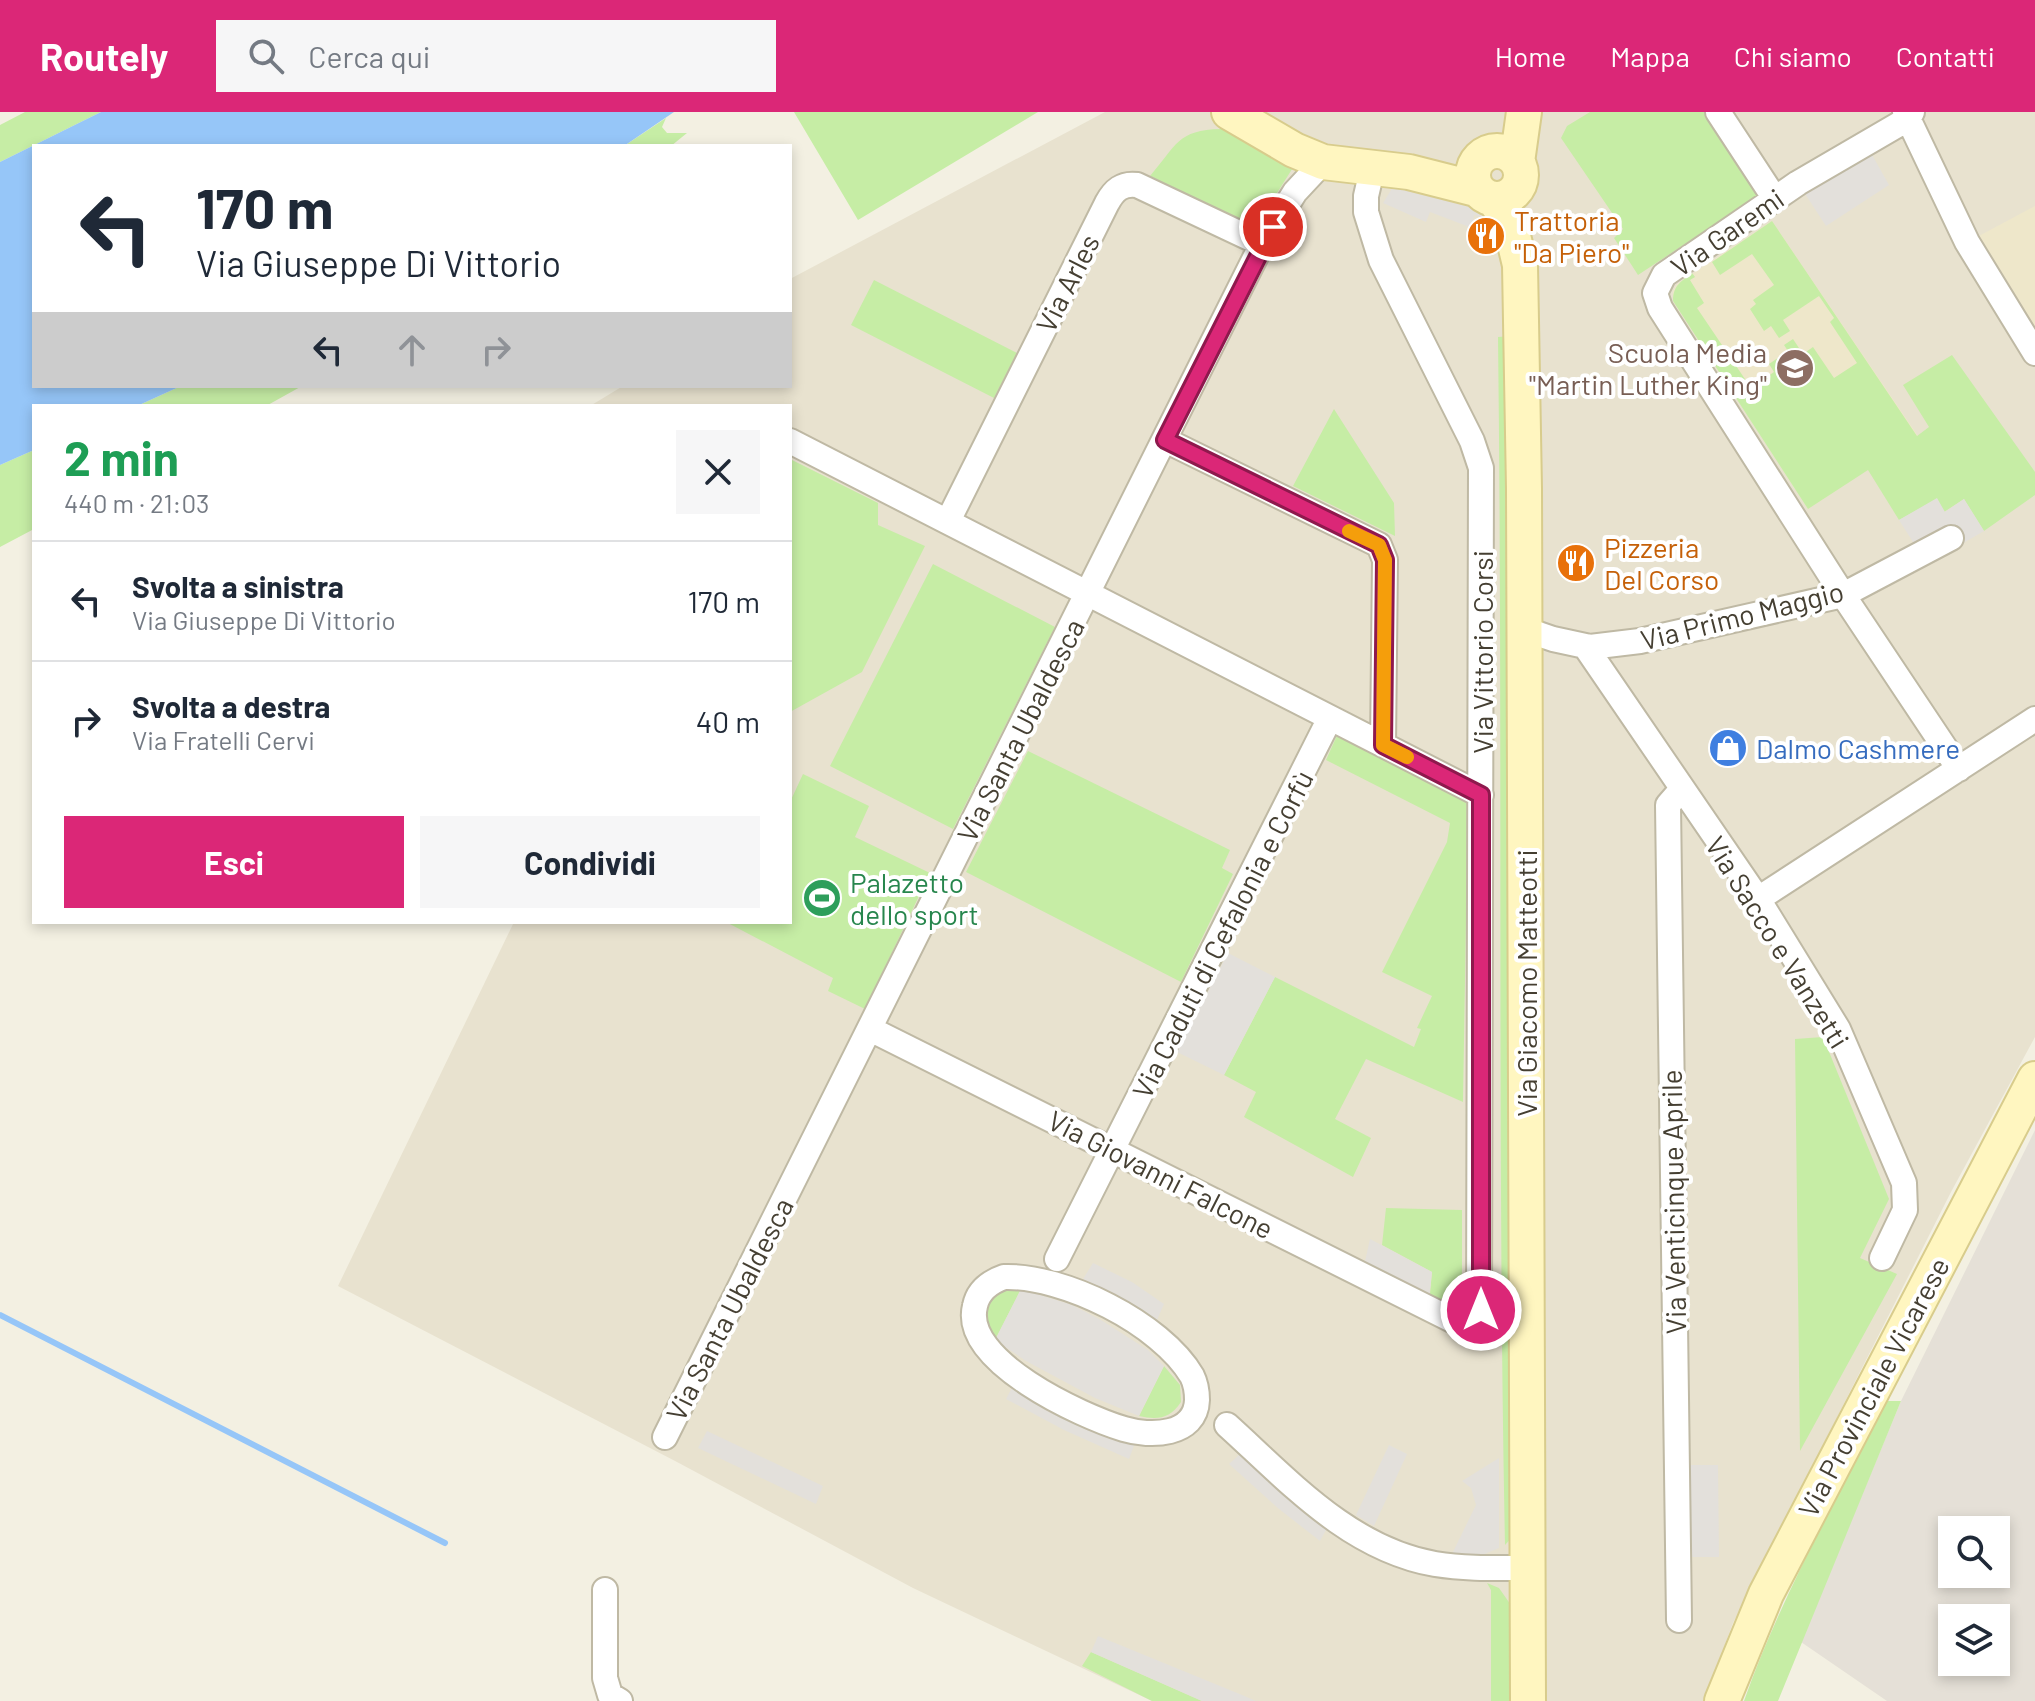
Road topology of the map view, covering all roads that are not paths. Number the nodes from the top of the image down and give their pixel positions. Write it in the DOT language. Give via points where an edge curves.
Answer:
graph roads {
  1 [pos="1229,112"];
  2 [pos="1514,112"];
  3 [pos="1524,112"];
  4 [pos="1718,112"];
  5 [pos="1908,114"];
  6 [pos="1323,162"];
  7 [pos="1372,170"];
  8 [pos="1496,175"];
  9 [pos="1775,199"];
  10 [pos="1262,244"];
  11 [pos="2035,353"];
  12 [pos="1165,440"];
  13 [pos="792,442"];
  14 [pos="948,521"];
  15 [pos="1951,538"];
  16 [pos="1088,594"];
  17 [pos="1843,595"];
  18 [pos="1524,629"];
  19 [pos="1585,646"];
  20 [pos="1330,718"];
  21 [pos="2035,719"];
  22 [pos="1383,745"];
  23 [pos="1959,769"];
  24 [pos="1681,790"];
  25 [pos="1481,795"];
  26 [pos="1758,899"];
  27 [pos="870,1029"];
  28 [pos="2035,1079"];
  29 [pos="1114,1150"];
  30 [pos="1882,1258"];
  31 [pos="1057,1259"];
  32 [pos="1029,1278"];
  33 [pos="1076,1293"];
  34 [pos="1452,1320"];
  35 [pos="1197,1391"];
  36 [pos="1227,1425"];
  37 [pos="1180,1427"];
  38 [pos="665,1437"];
  39 [pos="1528,1568"];
  40 [pos="605,1590"];
  41 [pos="1679,1620"];
  42 [pos="620,1701"];
  43 [pos="1528,1701"];
  44 [pos="1722,1701"];
  1 -- 6 [label="main road"];
  2 -- 8 [label="main road"];
  3 -- 8 [label="main road, Via Giacomo Matteotti"];
  4 -- 9 [label="street"];
  5 -- 9 [label="street, Via Garemi"];
  5 -- 11 [label="street" via="1967,242"];
  6 -- 7 [label="main road"];
  6 -- 10 [label="street, Via Santa Ubaldesca" via="1295,192"];
  7 -- 8 [label="main road"];
  7 -- 25 [label="street, Via Vittorio Corsi" via="1366,212 1381,260 1481,468"];
  8 -- 18 [label="main road, Via Giacomo Matteotti" via="1523,245"];
  9 -- 17 [label="street, Via Garemi" via="1664,275 1655,293"];
  10 -- 12 [label="street, Via Santa Ubaldesca"];
  10 -- 14 [label="street, Via Arles" via="1137,185 1119,187"];
  12 -- 16 [label="street, Via Santa Ubaldesca"];
  12 -- 22 [label="street" via="1379,545 1385,560"];
  13 -- 14 [label="street"];
  14 -- 16 [label="street"];
  15 -- 17 [label="street, Via Primo Maggio"];
  16 -- 20 [label="street"];
  16 -- 27 [label="street, Via Santa Ubaldesca"];
  17 -- 19 [label="street, Via Primo Maggio" via="1640,641"];
  17 -- 23 [label="street"];
  18 -- 19 [label="street, Via Primo Maggio"];
  18 -- 39 [label="main road, Via Giacomo Matteotti"];
  19 -- 24 [label="street, Via Sacco e Vanzetti"];
  20 -- 22 [label="street"];
  20 -- 29 [label="street, Via Caduti di Cefalonia e Corfù"];
  21 -- 23 [label="street"];
  22 -- 25 [label="street"];
  23 -- 26 [label="street"];
  24 -- 26 [label="street, Via Sacco e Vanzetti"];
  24 -- 41 [label="street, Via Venticinque Aprile" via="1668,805"];
  25 -- 34 [label="street, Via Vittorio Corsi" via="1481,1310 1475,1326"];
  26 -- 30 [label="street, Via Sacco e Vanzetti" via="1838,1029 1904,1183 1905,1210"];
  27 -- 29 [label="street, Via Giovanni Falcone"];
  27 -- 38 [label="street, Via Santa Ubaldesca"];
  28 -- 44 [label="main road, Via Provinciale Vicarese" via="1779,1567"];
  29 -- 31 [label="street, Via Caduti di Cefalonia e Corfù"];
  29 -- 34 [label="street, Via Giovanni Falcone"];
  31 -- 32 [label="street"];
  31 -- 33 [label="street" via="1067,1286"];
  32 -- 33 [label="street"];
  32 -- 37 [label="street" via="995,1280 975,1302 974,1328 995,1357 1050,1395 1125,1429 1159,1434"];
  33 -- 35 [label="street" via="1158,1338 1192,1377"];
  35 -- 36 [label="street"];
  35 -- 37 [label="street" via="1193,1417"];
  36 -- 37 [label="street" via="1203,1419"];
  36 -- 39 [label="street" via="1310,1500 1395,1553 1475,1568"];
  39 -- 43 [label="main road, Via Giacomo Matteotti"];
  40 -- 42 [label="street" via="605,1678 610,1695"];
}
